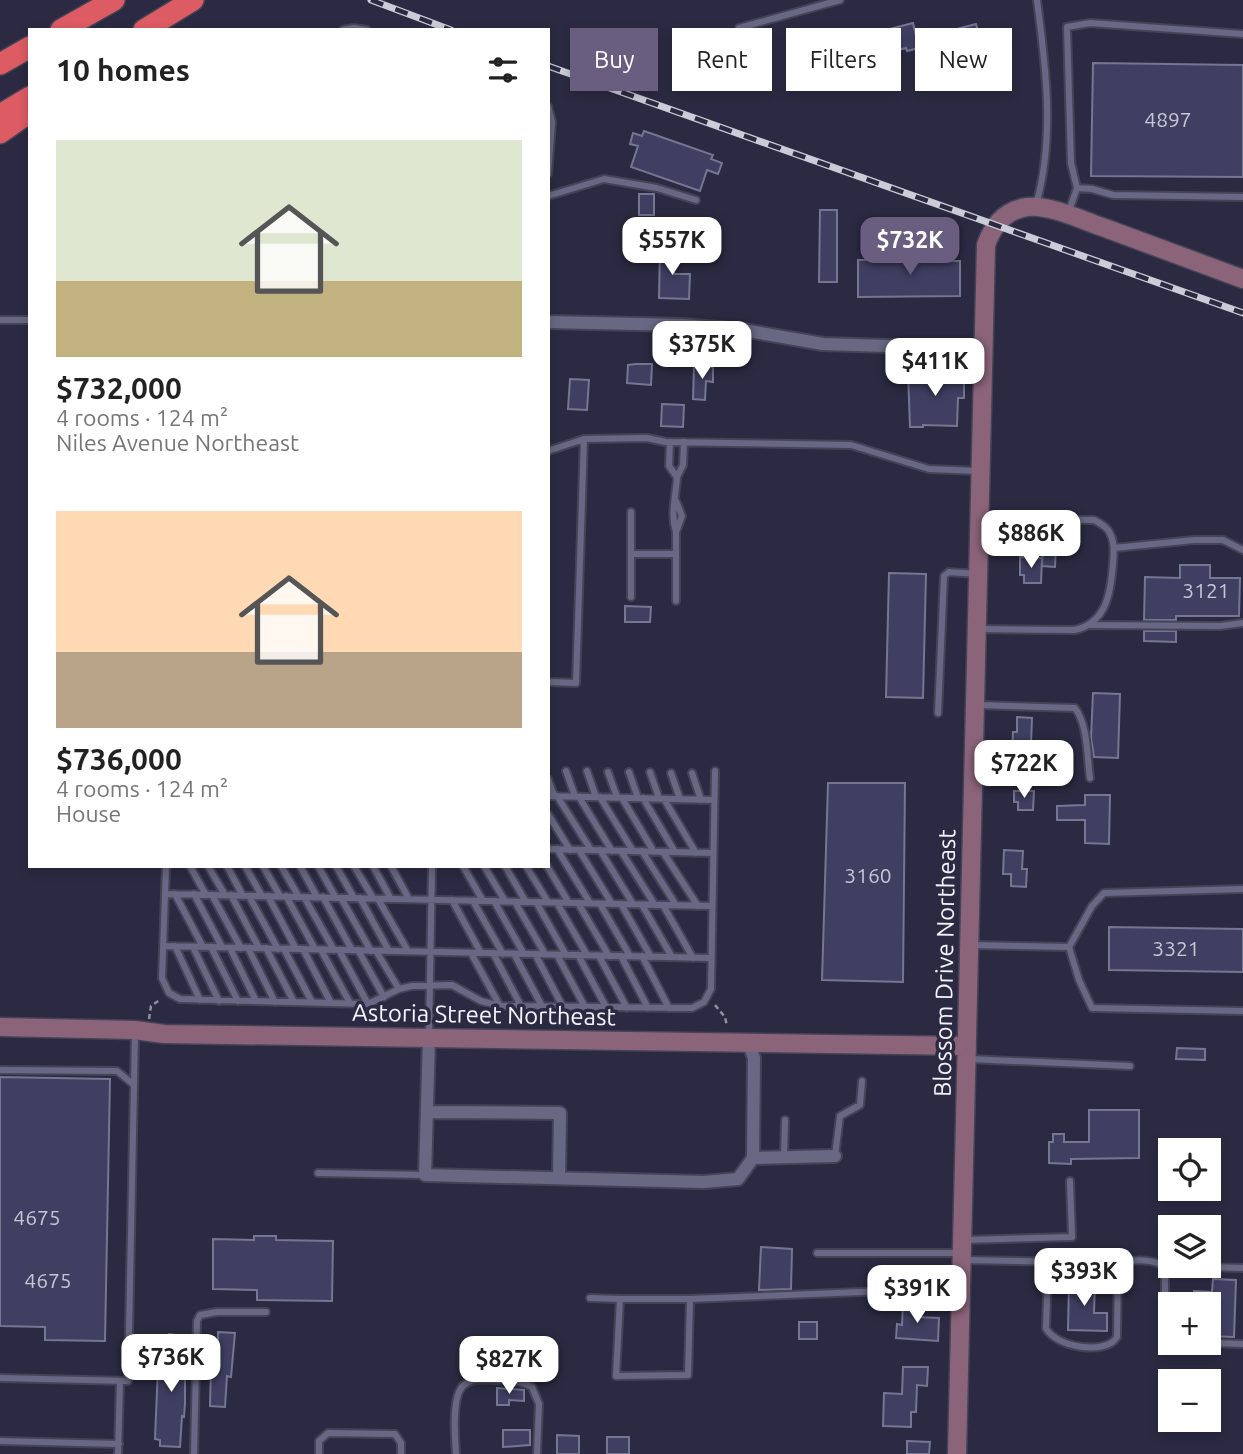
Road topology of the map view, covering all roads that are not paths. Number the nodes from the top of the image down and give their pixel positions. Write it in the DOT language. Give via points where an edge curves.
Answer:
graph roads {
  1 [pos="114,0"];
  2 [pos="193,0"];
  3 [pos="840,0"];
  4 [pos="1037,0"];
  5 [pos="65,28"];
  6 [pos="147,28"];
  7 [pos="742,28"];
  8 [pos="1243,34"];
  9 [pos="28,48"];
  10 [pos="0,64"];
  11 [pos="28,98"];
  12 [pos="28,113"];
  13 [pos="550,114"];
  14 [pos="0,115"];
  15 [pos="0,133"];
  16 [pos="550,148"];
  17 [pos="1077,188"];
  18 [pos="550,195"];
  19 [pos="1243,197"];
  20 [pos="696,200"];
  21 [pos="1036,206"];
  22 [pos="1068,215"];
  23 [pos="1243,279"];
  24 [pos="0,320"];
  25 [pos="28,320"];
  26 [pos="550,322"];
  27 [pos="985,349"];
  28 [pos="584,439"];
  29 [pos="670,442"];
  30 [pos="684,442"];
  31 [pos="550,451"];
  32 [pos="981,471"];
  33 [pos="677,477"];
  34 [pos="631,512"];
  35 [pos="980,519"];
  36 [pos="1114,548"];
  37 [pos="1243,550"];
  38 [pos="631,554"];
  39 [pos="676,554"];
  40 [pos="979,574"];
  41 [pos="631,597"];
  42 [pos="676,601"];
  43 [pos="1243,623"];
  44 [pos="1089,625"];
  45 [pos="978,629"];
  46 [pos="550,682"];
  47 [pos="976,705"];
  48 [pos="938,713"];
  49 [pos="566,771"];
  50 [pos="587,771"];
  51 [pos="715,771"];
  52 [pos="608,772"];
  53 [pos="629,772"];
  54 [pos="650,772"];
  55 [pos="671,773"];
  56 [pos="692,773"];
  57 [pos="1090,778"];
  58 [pos="553,796"];
  59 [pos="577,797"];
  60 [pos="598,797"];
  61 [pos="619,797"];
  62 [pos="640,798"];
  63 [pos="662,799"];
  64 [pos="680,799"];
  65 [pos="701,800"];
  66 [pos="714,800"];
  67 [pos="550,817"];
  68 [pos="550,849"];
  69 [pos="557,849"];
  70 [pos="569,850"];
  71 [pos="579,850"];
  72 [pos="591,850"];
  73 [pos="600,850"];
  74 [pos="612,851"];
  75 [pos="621,851"];
  76 [pos="633,851"];
  77 [pos="642,852"];
  78 [pos="654,852"];
  79 [pos="663,852"];
  80 [pos="675,852"];
  81 [pos="696,853"];
  82 [pos="713,853"];
  83 [pos="166,868"];
  84 [pos="191,868"];
  85 [pos="209,868"];
  86 [pos="228,868"];
  87 [pos="246,868"];
  88 [pos="264,868"];
  89 [pos="282,868"];
  90 [pos="301,868"];
  91 [pos="319,868"];
  92 [pos="337,868"];
  93 [pos="355,868"];
  94 [pos="374,868"];
  95 [pos="392,868"];
  96 [pos="432,868"];
  97 [pos="464,868"];
  98 [pos="485,868"];
  99 [pos="506,868"];
  100 [pos="527,868"];
  101 [pos="548,868"];
  102 [pos="1243,889"];
  103 [pos="165,894"];
  104 [pos="175,894"];
  105 [pos="194,894"];
  106 [pos="209,895"];
  107 [pos="228,895"];
  108 [pos="246,896"];
  109 [pos="265,896"];
  110 [pos="283,896"];
  111 [pos="302,897"];
  112 [pos="320,897"];
  113 [pos="339,898"];
  114 [pos="357,898"];
  115 [pos="376,899"];
  116 [pos="391,899"];
  117 [pos="409,899"];
  118 [pos="432,900"];
  119 [pos="452,900"];
  120 [pos="473,901"];
  121 [pos="484,901"];
  122 [pos="494,901"];
  123 [pos="505,901"];
  124 [pos="515,902"];
  125 [pos="526,902"];
  126 [pos="536,902"];
  127 [pos="548,902"];
  128 [pos="557,903"];
  129 [pos="569,903"];
  130 [pos="579,903"];
  131 [pos="590,903"];
  132 [pos="600,904"];
  133 [pos="612,904"];
  134 [pos="621,904"];
  135 [pos="633,904"];
  136 [pos="642,905"];
  137 [pos="655,905"];
  138 [pos="663,905"];
  139 [pos="676,905"];
  140 [pos="698,906"];
  141 [pos="712,906"];
  142 [pos="970,945"];
  143 [pos="163,946"];
  144 [pos="174,946"];
  145 [pos="193,947"];
  146 [pos="207,947"];
  147 [pos="226,947"];
  148 [pos="1069,947"];
  149 [pos="244,948"];
  150 [pos="263,948"];
  151 [pos="281,949"];
  152 [pos="300,949"];
  153 [pos="318,949"];
  154 [pos="337,950"];
  155 [pos="355,950"];
  156 [pos="373,951"];
  157 [pos="389,951"];
  158 [pos="408,951"];
  159 [pos="430,952"];
  160 [pos="471,953"];
  161 [pos="481,953"];
  162 [pos="493,953"];
  163 [pos="503,954"];
  164 [pos="514,954"];
  165 [pos="524,954"];
  166 [pos="535,954"];
  167 [pos="545,954"];
  168 [pos="557,955"];
  169 [pos="566,955"];
  170 [pos="578,955"];
  171 [pos="587,955"];
  172 [pos="599,956"];
  173 [pos="609,956"];
  174 [pos="621,956"];
  175 [pos="630,956"];
  176 [pos="642,956"];
  177 [pos="651,957"];
  178 [pos="672,957"];
  179 [pos="693,958"];
  180 [pos="712,958"];
  181 [pos="430,985"];
  182 [pos="399,989"];
  183 [pos="384,997"];
  184 [pos="200,1000"];
  185 [pos="219,1001"];
  186 [pos="238,1001"];
  187 [pos="257,1001"];
  188 [pos="275,1002"];
  189 [pos="294,1002"];
  190 [pos="312,1003"];
  191 [pos="331,1003"];
  192 [pos="350,1003"];
  193 [pos="368,1004"];
  194 [pos="500,1006"];
  195 [pos="521,1006"];
  196 [pos="542,1006"];
  197 [pos="564,1007"];
  198 [pos="584,1007"];
  199 [pos="606,1007"];
  200 [pos="627,1007"];
  201 [pos="648,1008"];
  202 [pos="669,1008"];
  203 [pos="1243,1011"];
  204 [pos="0,1027"];
  205 [pos="141,1031"];
  206 [pos="429,1038"];
  207 [pos="749,1044"];
  208 [pos="967,1052"];
  209 [pos="1130,1066"];
  210 [pos="0,1070"];
  211 [pos="862,1080"];
  212 [pos="134,1085"];
  213 [pos="428,1112"];
  214 [pos="785,1120"];
  215 [pos="835,1156"];
  216 [pos="784,1157"];
  217 [pos="753,1158"];
  218 [pos="318,1173"];
  219 [pos="425,1175"];
  220 [pos="559,1178"];
  221 [pos="1070,1181"];
  222 [pos="962,1251"];
  223 [pos="817,1253"];
  224 [pos="1044,1262"];
  225 [pos="1118,1263"];
  226 [pos="1158,1263"];
  227 [pos="1221,1267"];
  228 [pos="1243,1268"];
  229 [pos="961,1288"];
  230 [pos="590,1298"];
  231 [pos="620,1299"];
  232 [pos="690,1299"];
  233 [pos="266,1312"];
  234 [pos="1221,1343"];
  235 [pos="1243,1344"];
  236 [pos="0,1378"];
  237 [pos="120,1381"];
  238 [pos="0,1441"];
  239 [pos="119,1444"];
  240 [pos="118,1454"];
  241 [pos="194,1454"];
  242 [pos="319,1454"];
  243 [pos="401,1454"];
  244 [pos="456,1454"];
  245 [pos="537,1454"];
  246 [pos="957,1454"];
  1 -- 5 [label="highway"];
  2 -- 6 [label="highway"];
  3 -- 7 [label="lane"];
  4 -- 21 [label="lane" via="1048,105 1044,177"];
  8 -- 17 [label="lane" via="1090,23 1067,27 1071,163"];
  9 -- 10 [label="highway"];
  11 -- 14 [label="highway"];
  12 -- 15 [label="highway"];
  13 -- 16 [label="lane"];
  17 -- 19 [label="lane" via="1113,195"];
  17 -- 22 [label="lane"];
  18 -- 20 [label="lane" via="604,179"];
  21 -- 22 [label="street"];
  21 -- 27 [label="street, Blossom Drive Northeast" via="1013,211 996,224 986,245"];
  22 -- 23 [label="street"];
  24 -- 25 [label="lane"];
  26 -- 27 [label="street" via="694,325 823,344"];
  27 -- 32 [label="street, Blossom Drive Northeast"];
  28 -- 29 [label="lane"];
  28 -- 31 [label="lane"];
  28 -- 46 [label="lane" via="576,684"];
  29 -- 30 [label="lane"];
  29 -- 33 [label="lane" via="669,466"];
  30 -- 32 [label="lane" via="851,445 929,469"];
  30 -- 33 [label="lane" via="683,466"];
  32 -- 35 [label="street, Blossom Drive Northeast"];
  33 -- 39 [label="lane" via="671,516"];
  34 -- 38 [label="lane"];
  35 -- 36 [label="lane" via="1094,520 1109,531"];
  35 -- 40 [label="street, Blossom Drive Northeast"];
  36 -- 37 [label="lane" via="1223,540"];
  36 -- 44 [label="lane" via="1107,603"];
  38 -- 39 [label="lane"];
  38 -- 41 [label="lane"];
  39 -- 42 [label="lane"];
  40 -- 45 [label="street, Blossom Drive Northeast"];
  40 -- 48 [label="lane" via="949,572 944,576"];
  43 -- 44 [label="lane"];
  44 -- 45 [label="lane" via="1074,630"];
  45 -- 47 [label="street, Blossom Drive Northeast"];
  47 -- 57 [label="lane" via="1075,708 1083,728"];
  47 -- 142 [label="street, Blossom Drive Northeast"];
  49 -- 59 [label="lane"];
  50 -- 60 [label="lane"];
  51 -- 66 [label="lane"];
  52 -- 61 [label="lane"];
  53 -- 62 [label="lane"];
  54 -- 63 [label="lane"];
  55 -- 64 [label="lane"];
  56 -- 65 [label="lane"];
  58 -- 59 [label="lane"];
  58 -- 72 [label="lane"];
  59 -- 60 [label="lane"];
  59 -- 74 [label="lane"];
  60 -- 61 [label="lane"];
  60 -- 76 [label="lane"];
  61 -- 62 [label="lane"];
  61 -- 78 [label="lane"];
  62 -- 63 [label="lane"];
  62 -- 80 [label="lane"];
  63 -- 64 [label="lane"];
  63 -- 81 [label="lane"];
  64 -- 65 [label="lane"];
  65 -- 66 [label="lane"];
  66 -- 82 [label="lane"];
  67 -- 70 [label="lane"];
  68 -- 69 [label="lane"];
  69 -- 70 [label="lane"];
  69 -- 131 [label="lane"];
  70 -- 71 [label="lane"];
  71 -- 72 [label="lane"];
  71 -- 133 [label="lane"];
  72 -- 73 [label="lane"];
  73 -- 74 [label="lane"];
  73 -- 135 [label="lane"];
  74 -- 75 [label="lane"];
  75 -- 76 [label="lane"];
  75 -- 137 [label="lane"];
  76 -- 77 [label="lane"];
  77 -- 78 [label="lane"];
  77 -- 139 [label="lane"];
  78 -- 79 [label="lane"];
  79 -- 80 [label="lane"];
  79 -- 140 [label="lane"];
  80 -- 81 [label="lane"];
  81 -- 82 [label="lane"];
  82 -- 141 [label="lane"];
  83 -- 103 [label="lane"];
  84 -- 106 [label="lane"];
  85 -- 107 [label="lane"];
  86 -- 108 [label="lane"];
  87 -- 109 [label="lane"];
  88 -- 110 [label="lane"];
  89 -- 111 [label="lane"];
  90 -- 112 [label="lane"];
  91 -- 113 [label="lane"];
  92 -- 114 [label="lane"];
  93 -- 115 [label="lane"];
  94 -- 116 [label="lane"];
  95 -- 117 [label="lane"];
  96 -- 118 [label="lane"];
  97 -- 121 [label="lane"];
  98 -- 123 [label="lane"];
  99 -- 125 [label="lane"];
  100 -- 127 [label="lane"];
  101 -- 129 [label="lane"];
  102 -- 148 [label="lane" via="1104,893"];
  103 -- 104 [label="lane"];
  103 -- 143 [label="lane"];
  104 -- 105 [label="lane"];
  104 -- 146 [label="lane"];
  105 -- 106 [label="lane"];
  105 -- 147 [label="lane"];
  106 -- 107 [label="lane"];
  106 -- 149 [label="lane"];
  107 -- 108 [label="lane"];
  107 -- 150 [label="lane"];
  108 -- 109 [label="lane"];
  108 -- 151 [label="lane"];
  109 -- 110 [label="lane"];
  109 -- 152 [label="lane"];
  110 -- 111 [label="lane"];
  110 -- 153 [label="lane"];
  111 -- 112 [label="lane"];
  111 -- 154 [label="lane"];
  112 -- 113 [label="lane"];
  112 -- 155 [label="lane"];
  113 -- 114 [label="lane"];
  113 -- 156 [label="lane"];
  114 -- 115 [label="lane"];
  114 -- 157 [label="lane"];
  115 -- 116 [label="lane"];
  115 -- 158 [label="lane"];
  116 -- 117 [label="lane"];
  117 -- 118 [label="lane"];
  118 -- 119 [label="lane"];
  118 -- 159 [label="lane"];
  119 -- 120 [label="lane"];
  119 -- 161 [label="lane"];
  120 -- 121 [label="lane"];
  120 -- 163 [label="lane"];
  121 -- 122 [label="lane"];
  122 -- 123 [label="lane"];
  122 -- 165 [label="lane"];
  123 -- 124 [label="lane"];
  124 -- 125 [label="lane"];
  124 -- 167 [label="lane"];
  125 -- 126 [label="lane"];
  126 -- 127 [label="lane"];
  126 -- 169 [label="lane"];
  127 -- 128 [label="lane"];
  128 -- 129 [label="lane"];
  128 -- 171 [label="lane"];
  129 -- 130 [label="lane"];
  130 -- 131 [label="lane"];
  130 -- 173 [label="lane"];
  131 -- 132 [label="lane"];
  132 -- 133 [label="lane"];
  132 -- 175 [label="lane"];
  133 -- 134 [label="lane"];
  134 -- 135 [label="lane"];
  134 -- 177 [label="lane"];
  135 -- 136 [label="lane"];
  136 -- 137 [label="lane"];
  136 -- 178 [label="lane"];
  137 -- 138 [label="lane"];
  138 -- 139 [label="lane"];
  138 -- 179 [label="lane"];
  139 -- 140 [label="lane"];
  140 -- 141 [label="lane"];
  141 -- 180 [label="lane"];
  142 -- 148 [label="lane"];
  142 -- 208 [label="street, Blossom Drive Northeast"];
  143 -- 144 [label="lane"];
  143 -- 184 [label="lane" via="162,978 169,993"];
  144 -- 145 [label="lane"];
  144 -- 184 [label="lane"];
  145 -- 146 [label="lane"];
  145 -- 185 [label="lane"];
  146 -- 147 [label="lane"];
  146 -- 186 [label="lane"];
  147 -- 149 [label="lane"];
  147 -- 187 [label="lane"];
  148 -- 203 [label="lane" via="1092,1008"];
  149 -- 150 [label="lane"];
  149 -- 188 [label="lane"];
  150 -- 151 [label="lane"];
  150 -- 189 [label="lane"];
  151 -- 152 [label="lane"];
  151 -- 190 [label="lane"];
  152 -- 153 [label="lane"];
  152 -- 191 [label="lane"];
  153 -- 154 [label="lane"];
  153 -- 192 [label="lane"];
  154 -- 155 [label="lane"];
  154 -- 193 [label="lane"];
  155 -- 156 [label="lane"];
  155 -- 183 [label="lane"];
  156 -- 157 [label="lane"];
  156 -- 182 [label="lane"];
  157 -- 158 [label="lane"];
  158 -- 159 [label="lane"];
  159 -- 160 [label="lane"];
  159 -- 181 [label="lane"];
  160 -- 161 [label="lane"];
  160 -- 194 [label="lane"];
  161 -- 162 [label="lane"];
  162 -- 163 [label="lane"];
  162 -- 195 [label="lane"];
  163 -- 164 [label="lane"];
  164 -- 165 [label="lane"];
  164 -- 196 [label="lane"];
  165 -- 166 [label="lane"];
  166 -- 167 [label="lane"];
  166 -- 197 [label="lane"];
  167 -- 168 [label="lane"];
  168 -- 169 [label="lane"];
  168 -- 198 [label="lane"];
  169 -- 170 [label="lane"];
  170 -- 171 [label="lane"];
  170 -- 199 [label="lane"];
  171 -- 172 [label="lane"];
  172 -- 173 [label="lane"];
  172 -- 200 [label="lane"];
  173 -- 174 [label="lane"];
  174 -- 175 [label="lane"];
  174 -- 201 [label="lane"];
  175 -- 176 [label="lane"];
  176 -- 177 [label="lane"];
  176 -- 202 [label="lane"];
  177 -- 178 [label="lane"];
  178 -- 179 [label="lane"];
  179 -- 180 [label="lane"];
  180 -- 202 [label="lane" via="706,1000 692,1008"];
  181 -- 182 [label="lane"];
  181 -- 194 [label="lane" via="452,985"];
  181 -- 206 [label="lane"];
  182 -- 183 [label="lane"];
  183 -- 193 [label="lane"];
  184 -- 185 [label="lane"];
  185 -- 186 [label="lane"];
  186 -- 187 [label="lane"];
  187 -- 188 [label="lane"];
  188 -- 189 [label="lane"];
  189 -- 190 [label="lane"];
  190 -- 191 [label="lane"];
  191 -- 192 [label="lane"];
  192 -- 193 [label="lane"];
  194 -- 195 [label="lane"];
  195 -- 196 [label="lane"];
  196 -- 197 [label="lane"];
  197 -- 198 [label="lane"];
  198 -- 199 [label="lane"];
  199 -- 200 [label="lane"];
  200 -- 201 [label="lane"];
  201 -- 202 [label="lane"];
  204 -- 205 [label="street, Astoria Street Northeast"];
  205 -- 206 [label="street, Astoria Street Northeast"];
  205 -- 212 [label="lane"];
  206 -- 207 [label="street, Astoria Street Northeast"];
  206 -- 213 [label="street"];
  207 -- 208 [label="street, Astoria Street Northeast"];
  207 -- 217 [label="street" via="754,1058"];
  208 -- 209 [label="lane"];
  208 -- 222 [label="street, Blossom Drive Northeast"];
  210 -- 212 [label="lane" via="117,1071"];
  211 -- 215 [label="lane" via="860,1105 841,1116"];
  212 -- 237 [label="lane" via="128,1381"];
  213 -- 219 [label="street"];
  213 -- 220 [label="street" via="560,1113"];
  214 -- 216 [label="lane"];
  215 -- 216 [label="street"];
  216 -- 217 [label="street"];
  217 -- 220 [label="street" via="737,1179"];
  218 -- 219 [label="lane"];
  219 -- 220 [label="street"];
  221 -- 222 [label="lane" via="1072,1237"];
  222 -- 223 [label="lane"];
  222 -- 224 [label="lane"];
  222 -- 229 [label="street, Blossom Drive Northeast"];
  224 -- 225 [label="lane"];
  224 -- 225 [label="lane" via="1048,1267 1046,1328 1050,1336 1068,1345 1105,1346 1117,1337"];
  225 -- 226 [label="lane"];
  227 -- 228 [label="lane"];
  229 -- 232 [label="lane"];
  229 -- 246 [label="street, Blossom Drive Northeast"];
  230 -- 231 [label="lane"];
  231 -- 232 [label="lane"];
  231 -- 232 [label="lane" via="616,1376 688,1375"];
  233 -- 241 [label="lane" via="200,1315"];
  234 -- 235 [label="lane"];
  236 -- 237 [label="lane"];
  237 -- 239 [label="lane"];
  238 -- 239 [label="lane"];
  239 -- 240 [label="lane"];
  242 -- 243 [label="lane" via="319,1441 328,1433 395,1434"];
  244 -- 245 [label="lane" via="457,1396 463,1385 485,1379 521,1381 532,1387 539,1404"];
}
